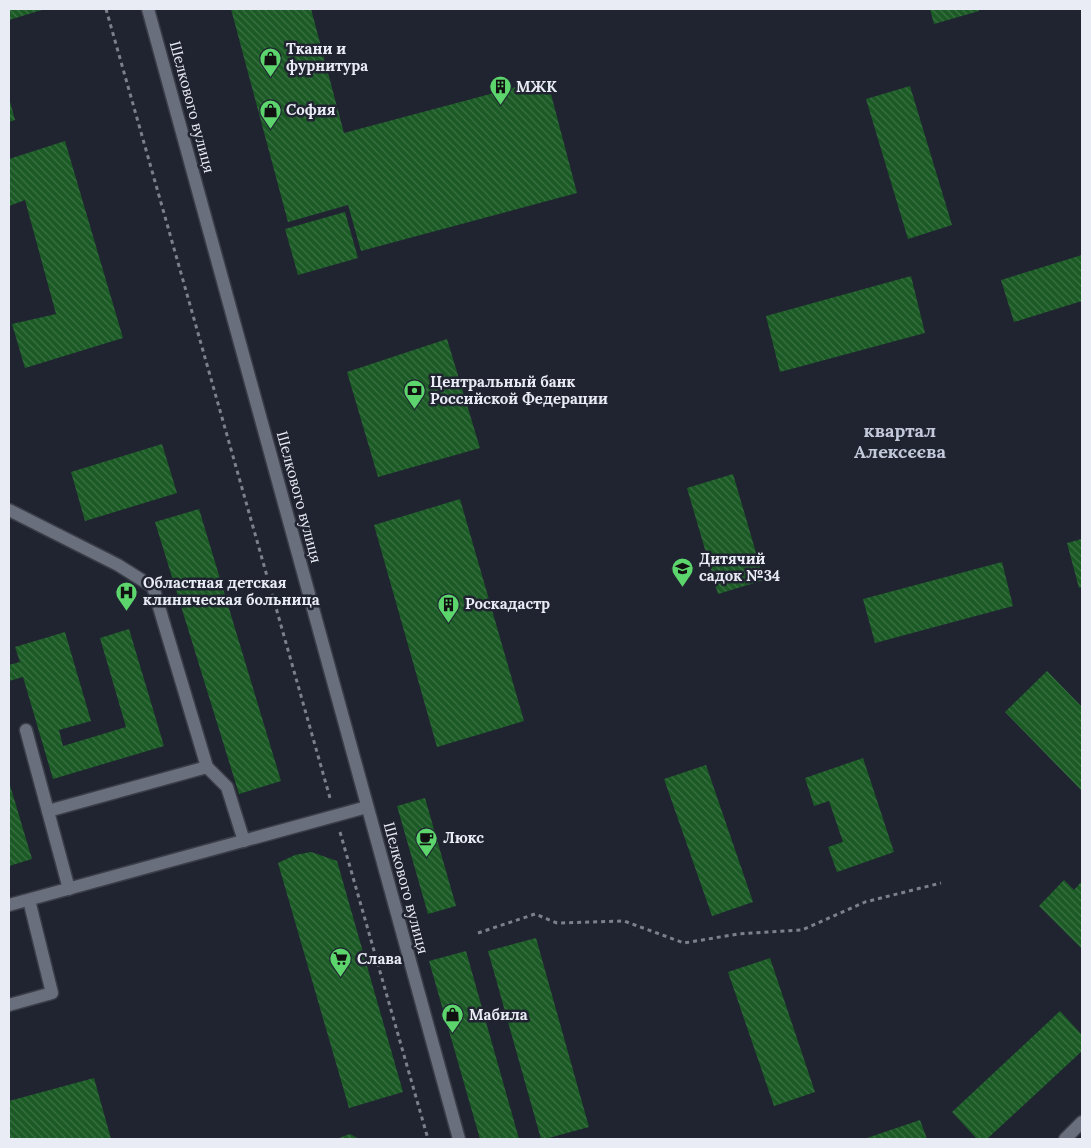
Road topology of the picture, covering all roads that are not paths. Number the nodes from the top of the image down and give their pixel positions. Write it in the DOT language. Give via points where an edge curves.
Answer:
graph roads {
  1 [pos="148,9"];
  2 [pos="9,510"];
  3 [pos="26,730"];
  4 [pos="207,767"];
  5 [pos="367,807"];
  6 [pos="48,811"];
  7 [pos="244,841"];
  8 [pos="69,889"];
  9 [pos="28,900"];
  10 [pos="9,905"];
  11 [pos="9,1005"];
  12 [pos="1082,1122"];
  13 [pos="459,1139"];
  14 [pos="1064,1139"];
  1 -- 5 [label="street, Шелкового вулиця"];
  2 -- 4 [label="street" via="118,565 153,587"];
  3 -- 6 [label="street"];
  4 -- 6 [label="street"];
  4 -- 7 [label="street" via="227,787"];
  5 -- 7 [label="street"];
  5 -- 13 [label="street, Шелкового вулиця"];
  6 -- 8 [label="street"];
  7 -- 8 [label="street"];
  8 -- 9 [label="street"];
  9 -- 10 [label="street"];
  9 -- 11 [label="street" via="52,993"];
  12 -- 14 [label="street"];
}
